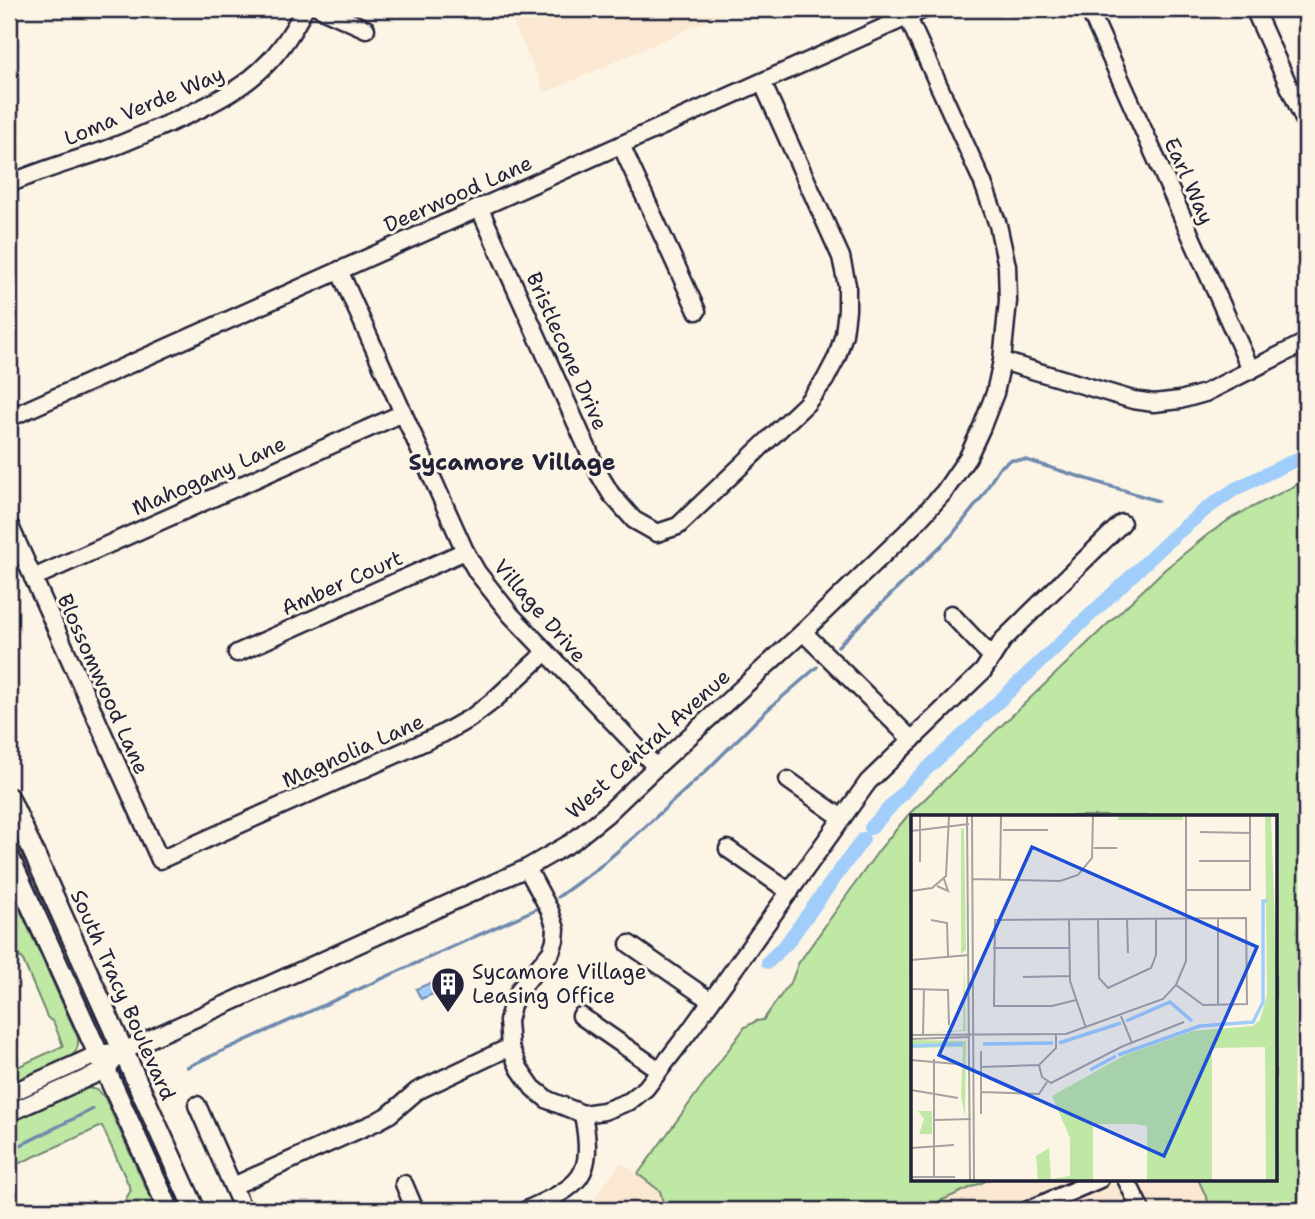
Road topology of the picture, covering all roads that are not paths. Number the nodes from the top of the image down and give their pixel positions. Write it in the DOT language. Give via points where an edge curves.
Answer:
graph roads {
  1 [pos="304,9"];
  2 [pos="321,9"];
  3 [pos="925,9"];
  4 [pos="1089,9"];
  5 [pos="1254,9"];
  6 [pos="906,13"];
  7 [pos="366,29"];
  8 [pos="762,82"];
  9 [pos="1306,124"];
  10 [pos="621,145"];
  11 [pos="9,184"];
  12 [pos="479,208"];
  13 [pos="339,270"];
  14 [pos="697,311"];
  15 [pos="1306,342"];
  16 [pos="1002,361"];
  17 [pos="1251,370"];
  18 [pos="403,412"];
  19 [pos="9,418"];
  20 [pos="1122,523"];
  21 [pos="9,524"];
  22 [pos="465,551"];
  23 [pos="33,578"];
  24 [pos="951,614"];
  25 [pos="803,632"];
  26 [pos="546,652"];
  27 [pos="237,653"];
  28 [pos="992,657"];
  29 [pos="912,740"];
  30 [pos="656,767"];
  31 [pos="788,780"];
  32 [pos="9,798"];
  33 [pos="842,818"];
  34 [pos="728,849"];
  35 [pos="9,856"];
  36 [pos="160,860"];
  37 [pos="527,868"];
  38 [pos="790,891"];
  39 [pos="629,944"];
  40 [pos="711,1001"];
  41 [pos="581,1016"];
  42 [pos="510,1047"];
  43 [pos="123,1051"];
  44 [pos="102,1062"];
  45 [pos="659,1070"];
  46 [pos="9,1094"];
  47 [pos="197,1105"];
  48 [pos="9,1113"];
  49 [pos="583,1114"];
  50 [pos="1099,1180"];
  51 [pos="1126,1180"];
  52 [pos="404,1184"];
  53 [pos="233,1186"];
  54 [pos="1065,1203"];
  55 [pos="169,1210"];
  56 [pos="195,1210"];
  57 [pos="243,1210"];
  58 [pos="415,1210"];
  59 [pos="526,1210"];
  60 [pos="1028,1210"];
  61 [pos="1141,1210"];
  1 -- 11 [label="street, Loma Verde Way" via="280,48 239,89 108,149"];
  2 -- 7 [label="street"];
  3 -- 6 [label="street, Deerwood Lane"];
  4 -- 17 [label="street, Earl Way"];
  5 -- 9 [label="street"];
  6 -- 8 [label="street, Deerwood Lane"];
  6 -- 16 [label="street, West Central Avenue" via="998,225 1008,289"];
  8 -- 10 [label="street, Deerwood Lane"];
  8 -- 12 [label="street, Bristlecone Drive" via="841,257 847,285 844,334 825,380 806,404 678,526 657,533 634,520 611,494"];
  10 -- 12 [label="street, Deerwood Lane"];
  10 -- 14 [label="street"];
  12 -- 13 [label="street, Deerwood Lane"];
  13 -- 18 [label="street, Village Drive"];
  13 -- 19 [label="street, Deerwood Lane"];
  15 -- 17 [label="street"];
  16 -- 17 [label="street" via="1154,403 1205,393"];
  16 -- 25 [label="street, West Central Avenue" via="981,429 944,492"];
  18 -- 22 [label="street, Village Drive"];
  18 -- 23 [label="street, Mahogany Lane"];
  20 -- 28 [label="street" via="1003,640"];
  21 -- 23 [label="street, Blossomwood Lane"];
  22 -- 26 [label="street, Village Drive" via="503,606"];
  22 -- 27 [label="street, Amber Court"];
  23 -- 36 [label="street, Blossomwood Lane"];
  24 -- 28 [label="street"];
  25 -- 29 [label="street"];
  25 -- 30 [label="street, West Central Avenue"];
  26 -- 30 [label="street, Village Drive"];
  26 -- 36 [label="street, Magnolia Lane" via="493,701 442,734"];
  28 -- 29 [label="street"];
  29 -- 33 [label="street" via="869,782"];
  30 -- 37 [label="street, West Central Avenue" via="572,842"];
  31 -- 33 [label="street"];
  32 -- 43 [label="main road, South Tracy Boulevard"];
  33 -- 38 [label="street"];
  34 -- 38 [label="street"];
  35 -- 44 [label="main road"];
  37 -- 42 [label="street" via="550,911 555,940 512,1005"];
  37 -- 43 [label="street, West Central Avenue"];
  38 -- 40 [label="street"];
  39 -- 40 [label="street"];
  40 -- 45 [label="street"];
  41 -- 45 [label="street"];
  42 -- 49 [label="street" via="533,1088 548,1100"];
  42 -- 53 [label="street" via="417,1091 376,1122"];
  43 -- 44 [label="street, West Central Avenue"];
  43 -- 56 [label="main road, South Tracy Boulevard"];
  44 -- 46 [label="street, West Central Avenue"];
  44 -- 48 [label="street, West Central Avenue"];
  44 -- 55 [label="main road"];
  45 -- 49 [label="street" via="630,1101"];
  47 -- 53 [label="street"];
  49 -- 59 [label="street" via="587,1161 579,1178 570,1188"];
  50 -- 54 [label="street"];
  51 -- 61 [label="street"];
  52 -- 58 [label="street"];
  53 -- 57 [label="street"];
  54 -- 60 [label="street"];
}
